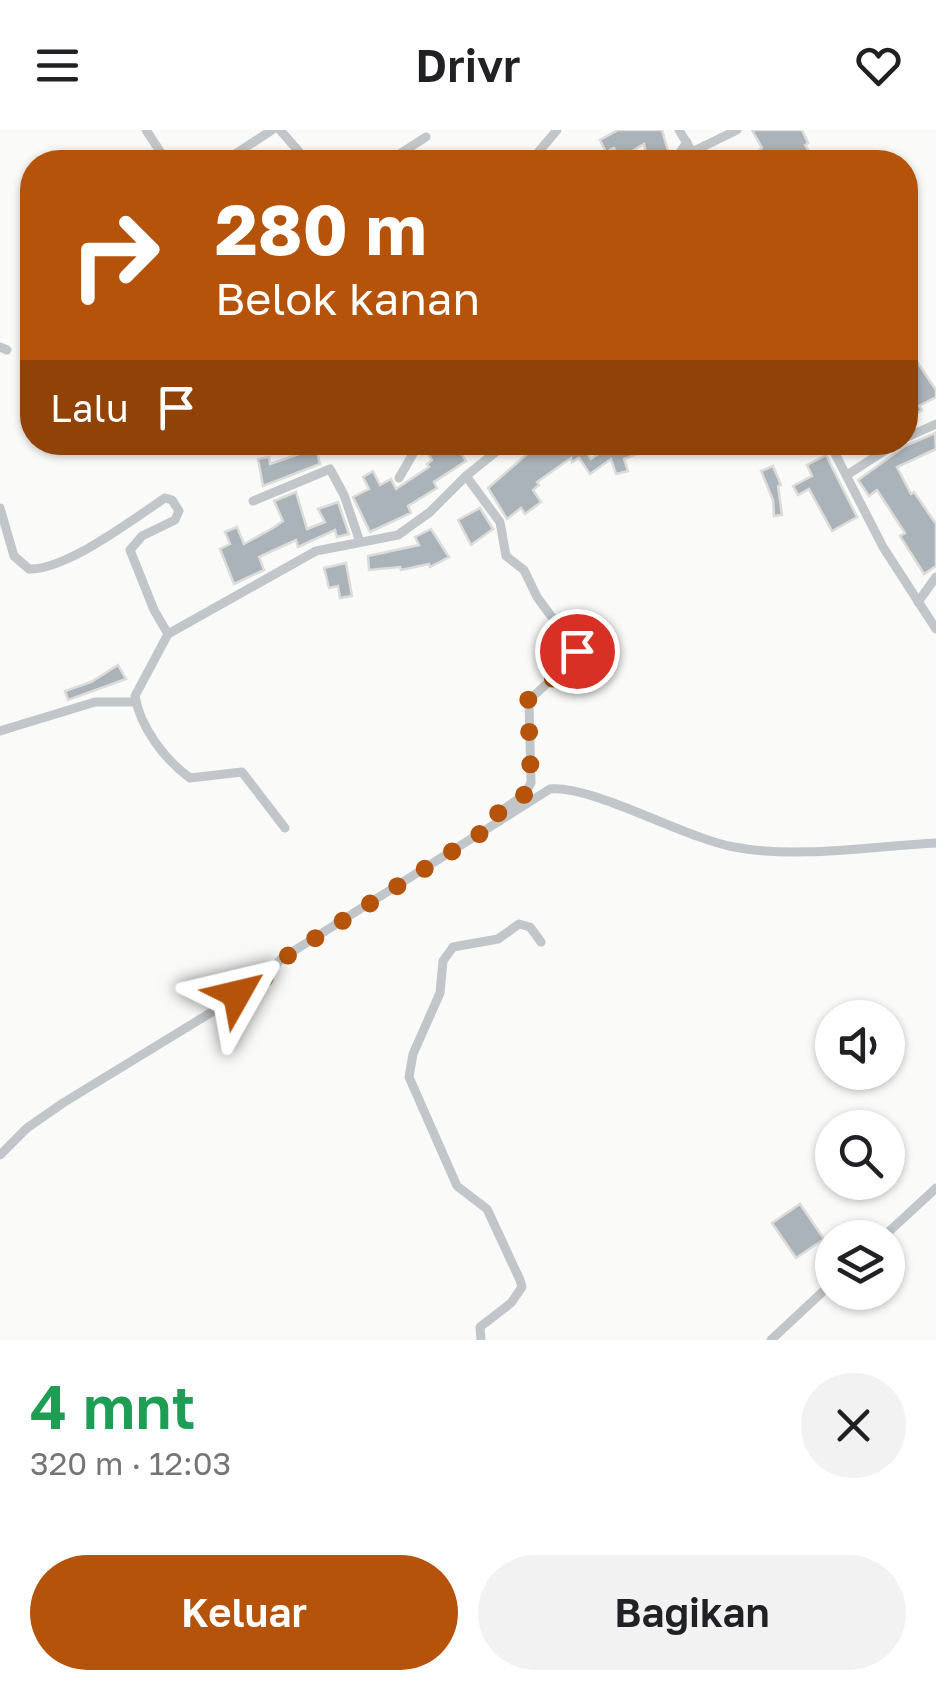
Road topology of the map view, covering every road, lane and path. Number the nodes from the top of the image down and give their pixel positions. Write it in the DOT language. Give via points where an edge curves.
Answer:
graph roads {
  1 [pos="272,130"];
  2 [pos="280,130"];
  3 [pos="557,130"];
  4 [pos="678,130"];
  5 [pos="737,130"];
  6 [pos="426,137"];
  7 [pos="689,147"];
  8 [pos="241,150"];
  9 [pos="298,150"];
  10 [pos="406,150"];
  11 [pos="540,150"];
  12 [pos="686,150"];
  13 [pos="691,150"];
  14 [pos="412,455"];
  15 [pos="492,455"];
  16 [pos="837,455"];
  17 [pos="878,455"];
  18 [pos="847,475"];
  19 [pos="466,476"];
  20 [pos="399,478"];
  21 [pos="254,501"];
  22 [pos="0,508"];
  23 [pos="360,542"];
  24 [pos="936,578"];
  25 [pos="918,602"];
  26 [pos="936,629"];
  27 [pos="168,634"];
  28 [pos="136,702"];
  29 [pos="0,731"];
  30 [pos="500,821"];
  31 [pos="285,828"];
  32 [pos="936,843"];
  33 [pos="541,942"];
  34 [pos="0,1155"];
  35 [pos="936,1188"];
  36 [pos="901,1220"];
  37 [pos="815,1299"];
  38 [pos="482,1340"];
  39 [pos="771,1340"];
  1 -- 8 [label="street"];
  2 -- 9 [label="street"];
  3 -- 11 [label="street"];
  4 -- 7 [label="street"];
  5 -- 7 [label="street"];
  6 -- 10 [label="street"];
  7 -- 12 [label="street"];
  7 -- 13 [label="street"];
  14 -- 20 [label="street"];
  15 -- 19 [label="street"];
  16 -- 18 [label="street"];
  17 -- 18 [label="street"];
  18 -- 25 [label="street"];
  19 -- 23 [label="street" via="398,535"];
  19 -- 30 [label="street" via="500,522 506,556 524,570 577,651 528,700 531,783 498,812"];
  21 -- 23 [label="street" via="330,469"];
  22 -- 27 [label="street" via="14,556 40,570 172,500 176,520 142,536 130,550"];
  23 -- 27 [label="street" via="277,570"];
  24 -- 25 [label="street"];
  25 -- 26 [label="street"];
  27 -- 28 [label="street"];
  28 -- 29 [label="street" via="95,702"];
  28 -- 31 [label="street" via="148,730 186,775 242,772"];
  30 -- 32 [label="street" via="554,788 734,847"];
  30 -- 34 [label="street" via="281,960 261,982 64,1103"];
  33 -- 38 [label="street" via="519,924 498,939 453,948 443,960 436,1006 409,1066 411,1085 455,1181 486,1209 522,1287 480,1326"];
  35 -- 36 [label="street"];
  37 -- 39 [label="street"];
}
